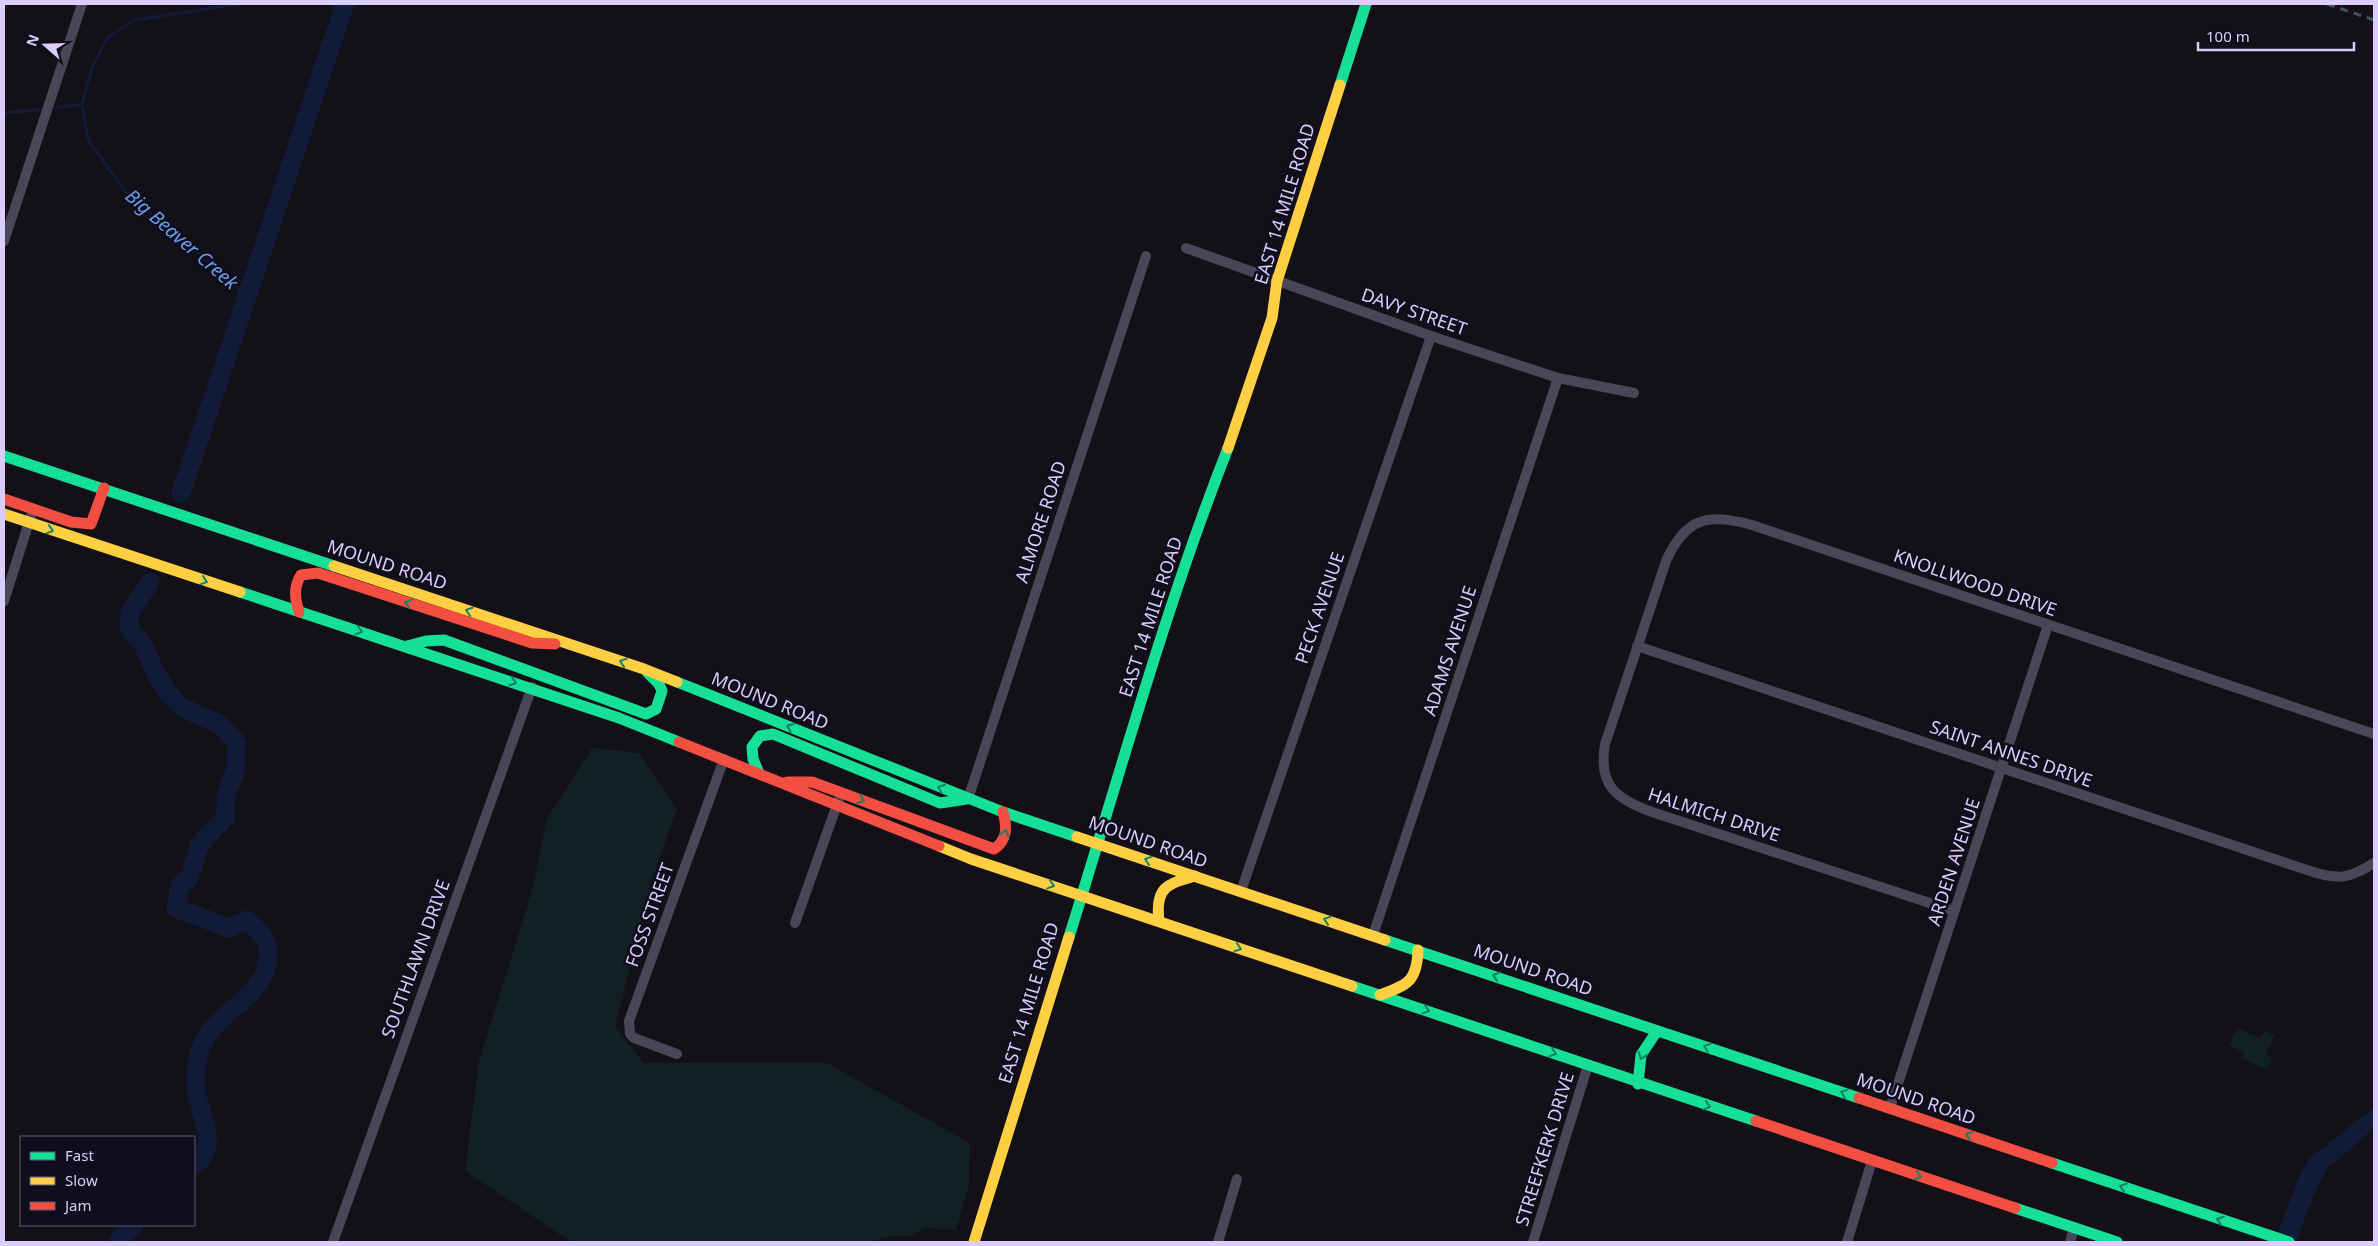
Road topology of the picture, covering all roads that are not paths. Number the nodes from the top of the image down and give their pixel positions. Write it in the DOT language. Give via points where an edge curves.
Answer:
graph roads {
  1 [pos="82,4"];
  2 [pos="1366,4"];
  3 [pos="4,241"];
  4 [pos="1186,248"];
  5 [pos="1146,256"];
  6 [pos="1277,281"];
  7 [pos="1431,336"];
  8 [pos="1558,378"];
  9 [pos="1634,393"];
  10 [pos="4,456"];
  11 [pos="104,488"];
  12 [pos="4,499"];
  13 [pos="34,509"];
  14 [pos="4,514"];
  15 [pos="29,523"];
  16 [pos="4,601"];
  17 [pos="299,612"];
  18 [pos="2048,625"];
  19 [pos="573,645"];
  20 [pos="406,646"];
  21 [pos="1637,646"];
  22 [pos="644,669"];
  23 [pos="532,688"];
  24 [pos="2374,734"];
  25 [pos="724,759"];
  26 [pos="2001,767"];
  27 [pos="759,773"];
  28 [pos="780,782"];
  29 [pos="842,793"];
  30 [pos="968,799"];
  31 [pos="837,806"];
  32 [pos="1003,812"];
  33 [pos="1097,843"];
  34 [pos="2374,863"];
  35 [pos="1195,876"];
  36 [pos="1241,891"];
  37 [pos="1081,895"];
  38 [pos="1954,911"];
  39 [pos="1159,921"];
  40 [pos="795,923"];
  41 [pos="1373,935"];
  42 [pos="1418,950"];
  43 [pos="1380,995"];
  44 [pos="1657,1031"];
  45 [pos="677,1054"];
  46 [pos="1588,1065"];
  47 [pos="1638,1084"];
  48 [pos="1890,1108"];
  49 [pos="1872,1161"];
  50 [pos="1237,1179"];
  51 [pos="2074,1228"];
  52 [pos="333,1242"];
  53 [pos="974,1242"];
  54 [pos="1218,1242"];
  55 [pos="1533,1242"];
  56 [pos="1847,1242"];
  57 [pos="2070,1242"];
  58 [pos="2117,1242"];
  59 [pos="2289,1242"];
  1 -- 3 [label="street"];
  2 -- 6 [label="main road, EAST 14 MILE ROAD"];
  4 -- 6 [label="street, DAVY STREET"];
  5 -- 30 [label="street, ALMORE ROAD"];
  6 -- 7 [label="street, DAVY STREET"];
  6 -- 33 [label="main road, EAST 14 MILE ROAD" via="1270,325 1195,537"];
  7 -- 8 [label="street, DAVY STREET"];
  7 -- 36 [label="street, PECK AVENUE"];
  8 -- 9 [label="street, DAVY STREET"];
  8 -- 41 [label="street, ADAMS AVENUE"];
  10 -- 11 [label="main road, MOUND ROAD"];
  11 -- 13 [label="main road" via="90,524 71,522"];
  19 -- 11 [label="main road, MOUND ROAD, one-way"];
  12 -- 13 [label="main road"];
  13 -- 15 [label="street"];
  14 -- 15 [label="main road"];
  15 -- 16 [label="street"];
  15 -- 17 [label="main road, one-way"];
  19 -- 17 [label="main road, one-way" via="532,643 318,573 301,575 296,583 295,600"];
  17 -- 20 [label="main road, one-way"];
  18 -- 21 [label="street, KNOLLWOOD DRIVE" via="1752,525 1712,518 1690,526 1674,543"];
  18 -- 24 [label="street, KNOLLWOOD DRIVE"];
  18 -- 26 [label="street, ARDEN AVENUE"];
  22 -- 19 [label="main road, MOUND ROAD, one-way"];
  20 -- 22 [label="main road" via="444,640 646,714 656,709 662,691"];
  20 -- 23 [label="main road, one-way"];
  21 -- 26 [label="street, SAINT ANNES DRIVE"];
  21 -- 38 [label="street, HALMICH DRIVE" via="1602,760 1606,780 1619,797 1652,812"];
  30 -- 22 [label="main road, MOUND ROAD, one-way"];
  23 -- 25 [label="main road"];
  23 -- 52 [label="street, SOUTHLAWN DRIVE"];
  25 -- 27 [label="main road"];
  25 -- 45 [label="street, FOSS STREET" via="629,1021 630,1034 634,1038"];
  26 -- 34 [label="street, SAINT ANNES DRIVE" via="2328,876 2352,876"];
  26 -- 38 [label="street, ARDEN AVENUE"];
  27 -- 28 [label="main road"];
  27 -- 30 [label="main road" via="752,747 760,736 773,734 940,803"];
  28 -- 29 [label="main road" via="812,782"];
  28 -- 31 [label="main road"];
  29 -- 31 [label="street"];
  29 -- 32 [label="main road, one-way" via="994,849 1003,840 1007,826"];
  30 -- 32 [label="main road, MOUND ROAD"];
  31 -- 37 [label="main road, one-way" via="962,856"];
  31 -- 40 [label="street"];
  32 -- 33 [label="main road, MOUND ROAD"];
  35 -- 33 [label="main road, MOUND ROAD, one-way"];
  33 -- 37 [label="main road, EAST 14 MILE ROAD"];
  35 -- 36 [label="main road, MOUND ROAD"];
  35 -- 39 [label="main road" via="1171,882 1159,893 1156,908"];
  41 -- 36 [label="main road, MOUND ROAD, one-way"];
  37 -- 39 [label="main road"];
  37 -- 53 [label="main road, EAST 14 MILE ROAD"];
  38 -- 48 [label="street, ARDEN AVENUE"];
  39 -- 43 [label="main road, one-way"];
  41 -- 42 [label="main road, MOUND ROAD"];
  42 -- 43 [label="main road" via="1418,969 1411,982"];
  44 -- 42 [label="main road, MOUND ROAD, one-way"];
  43 -- 46 [label="main road, one-way"];
  44 -- 47 [label="main road, one-way" via="1641,1055"];
  48 -- 44 [label="main road, MOUND ROAD, one-way"];
  46 -- 47 [label="main road"];
  46 -- 55 [label="street, STREEFKERK DRIVE"];
  47 -- 49 [label="main road, one-way"];
  59 -- 48 [label="main road, MOUND ROAD, one-way"];
  49 -- 51 [label="main road, one-way"];
  49 -- 56 [label="street"];
  50 -- 54 [label="street"];
  51 -- 57 [label="street"];
  51 -- 58 [label="main road"];
}
